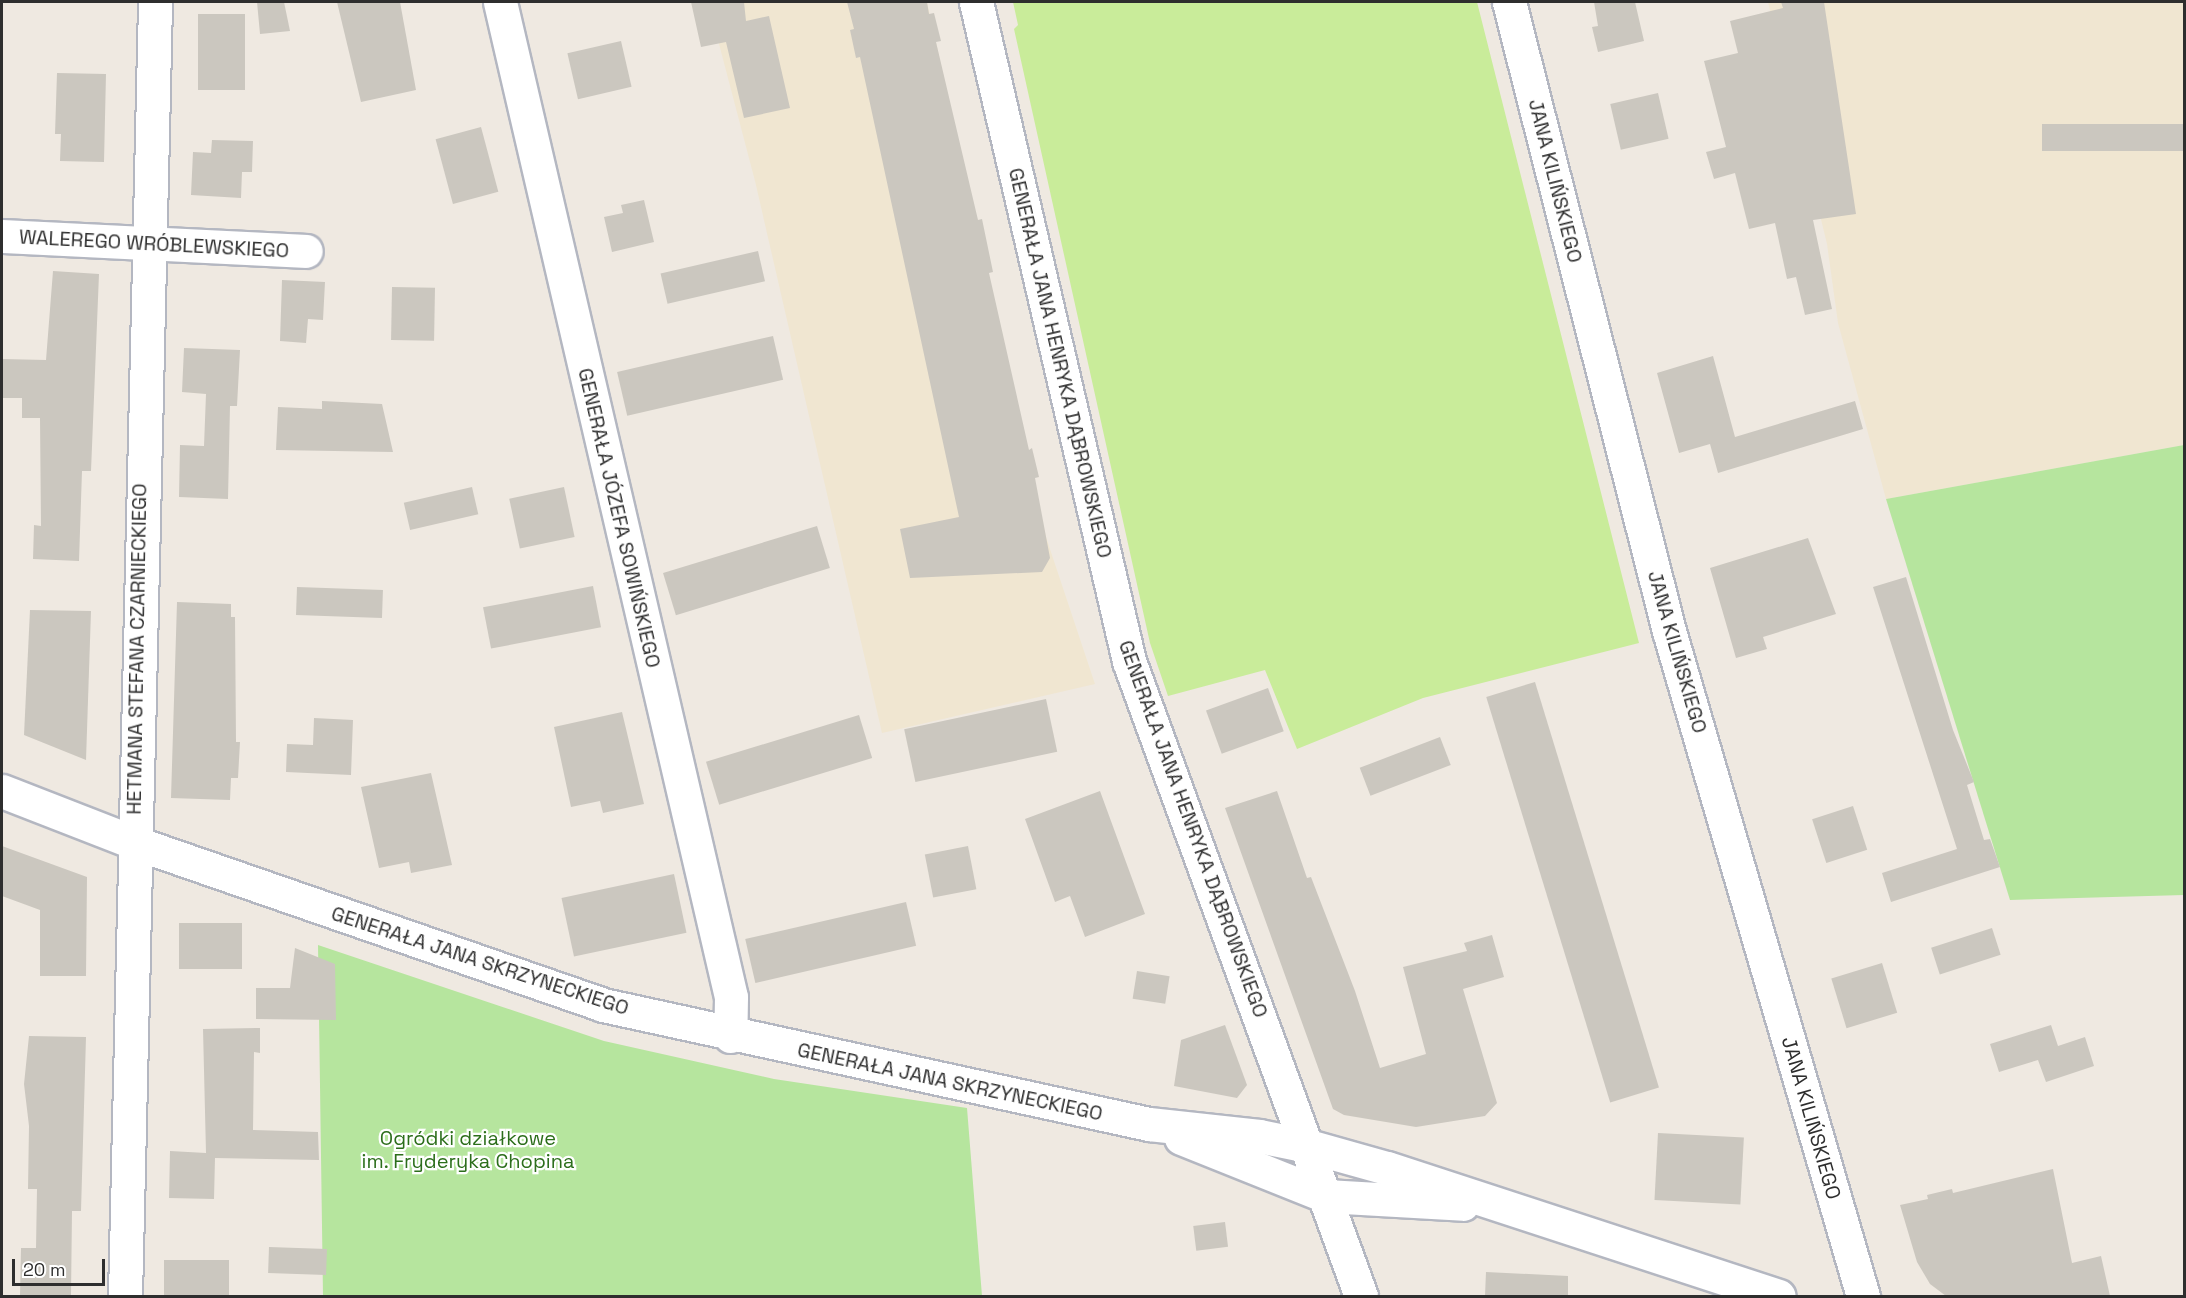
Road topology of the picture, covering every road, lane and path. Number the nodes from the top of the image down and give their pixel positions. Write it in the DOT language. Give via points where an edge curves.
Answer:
graph roads {
  1 [pos="155,2"];
  2 [pos="500,2"];
  3 [pos="976,2"];
  4 [pos="1509,2"];
  5 [pos="2,236"];
  6 [pos="147,245"];
  7 [pos="306,250"];
  8 [pos="2,791"];
  9 [pos="133,842"];
  10 [pos="730,1036"];
  11 [pos="1149,1124"];
  12 [pos="1308,1146"];
  13 [pos="1326,1196"];
  14 [pos="1502,1205"];
  15 [pos="125,1296"];
  16 [pos="1361,1296"];
  17 [pos="1779,1296"];
  18 [pos="1863,1296"];
  1 -- 6 [label="street, HETMANA STEFANA CZARNIECKIEGO"];
  2 -- 10 [label="street, GENERAŁA JÓZEFA SOWIŃSKIEGO" via="731,997"];
  3 -- 12 [label="street, GENERAŁA JANA HENRYKA DĄBROWSKIEGO" via="1129,661"];
  4 -- 18 [label="street, JANA KILIŃSKIEGO" via="1669,631"];
  5 -- 6 [label="street, WALEREGO WRÓBLEWSKIEGO"];
  6 -- 7 [label="street, WALEREGO WRÓBLEWSKIEGO"];
  6 -- 9 [label="street, HETMANA STEFANA CZARNIECKIEGO"];
  8 -- 9 [label="street, GENERAŁA JANA SKRZYNECKIEGO"];
  9 -- 10 [label="street, GENERAŁA JANA SKRZYNECKIEGO" via="603,1005"];
  9 -- 15 [label="street, HETMANA STEFANA CZARNIECKIEGO"];
  10 -- 11 [label="street, GENERAŁA JANA SKRZYNECKIEGO"];
  11 -- 12 [label="street, GENERAŁA JANA SKRZYNECKIEGO" via="1259,1136"];
  11 -- 13 [label="street, GENERAŁA JANA SKRZYNECKIEGO"];
  12 -- 13 [label="street, GENERAŁA JANA HENRYKA DĄBROWSKIEGO"];
  12 -- 14 [label="street, GENERAŁA JANA SKRZYNECKIEGO"];
  13 -- 14 [label="street, GENERAŁA JANA SKRZYNECKIEGO"];
  13 -- 16 [label="street, GENERAŁA JANA HENRYKA DĄBROWSKIEGO"];
  14 -- 17 [label="street"];
}
